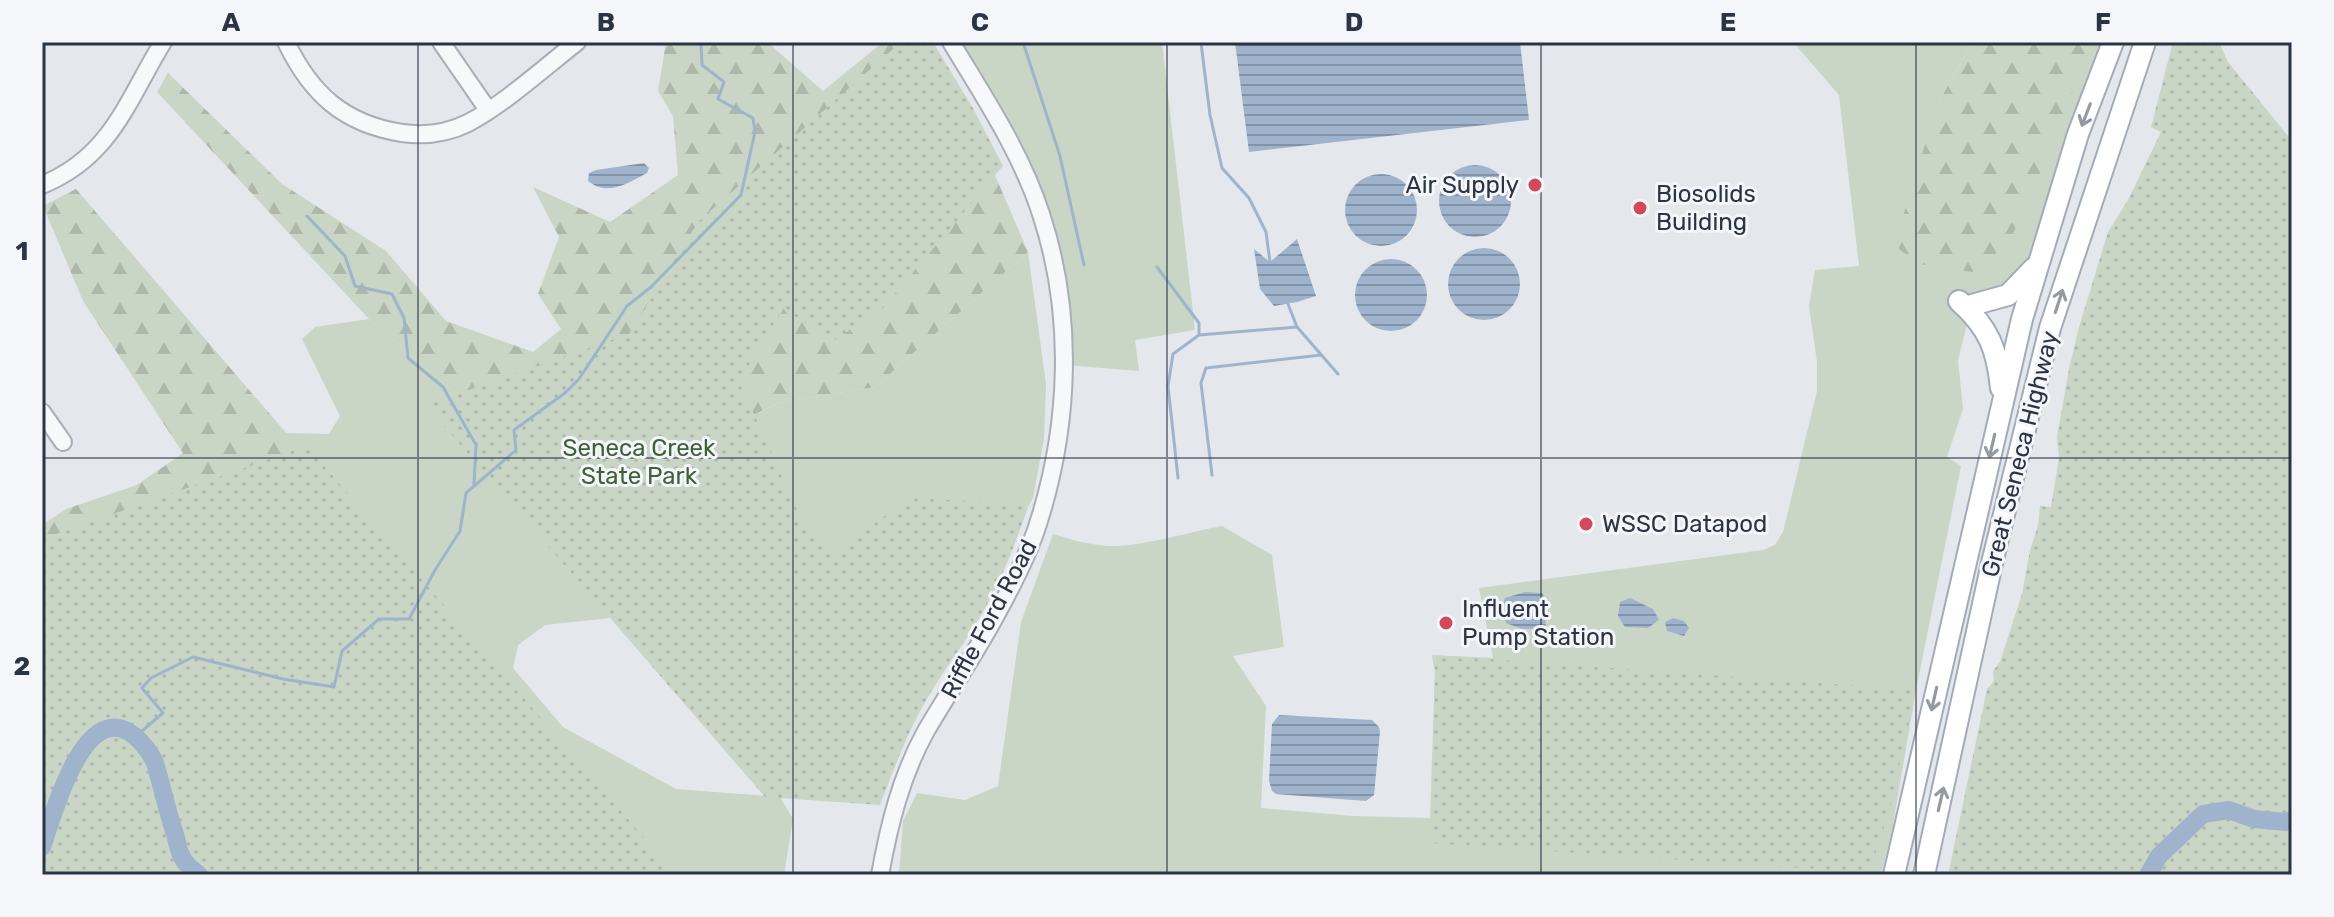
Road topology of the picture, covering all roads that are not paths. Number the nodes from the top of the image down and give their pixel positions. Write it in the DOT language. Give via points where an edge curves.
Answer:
graph roads {
  1 [pos="163,42"];
  2 [pos="286,42"];
  3 [pos="441,42"];
  4 [pos="577,42"];
  5 [pos="951,42"];
  6 [pos="2113,42"];
  7 [pos="2145,42"];
  8 [pos="488,110"];
  9 [pos="42,185"];
  10 [pos="2039,262"];
  11 [pos="2002,403"];
  12 [pos="42,412"];
  13 [pos="63,442"];
  14 [pos="880,875"];
  15 [pos="1894,875"];
  16 [pos="1924,875"];
  1 -- 9 [label="street" via="120,121 81,164"];
  2 -- 8 [label="street" via="298,66 328,101 378,129 446,131"];
  3 -- 8 [label="street"];
  4 -- 8 [label="street"];
  5 -- 14 [label="street, Riffle Ford Road" via="1000,124 1041,214 1060,304 1063,403 1038,527 995,618 925,733 906,775"];
  6 -- 10 [label="main road, Great Seneca Highway, one-way"];
  16 -- 7 [label="main road, Great Seneca Highway, one-way" via="2046,343"];
  10 -- 11 [label="main road, Great Seneca Highway"];
  10 -- 11 [label="main road" via="2008,295 1966,303 1994,348"];
  11 -- 15 [label="main road, Great Seneca Highway, one-way"];
  12 -- 13 [label="street"];
}
